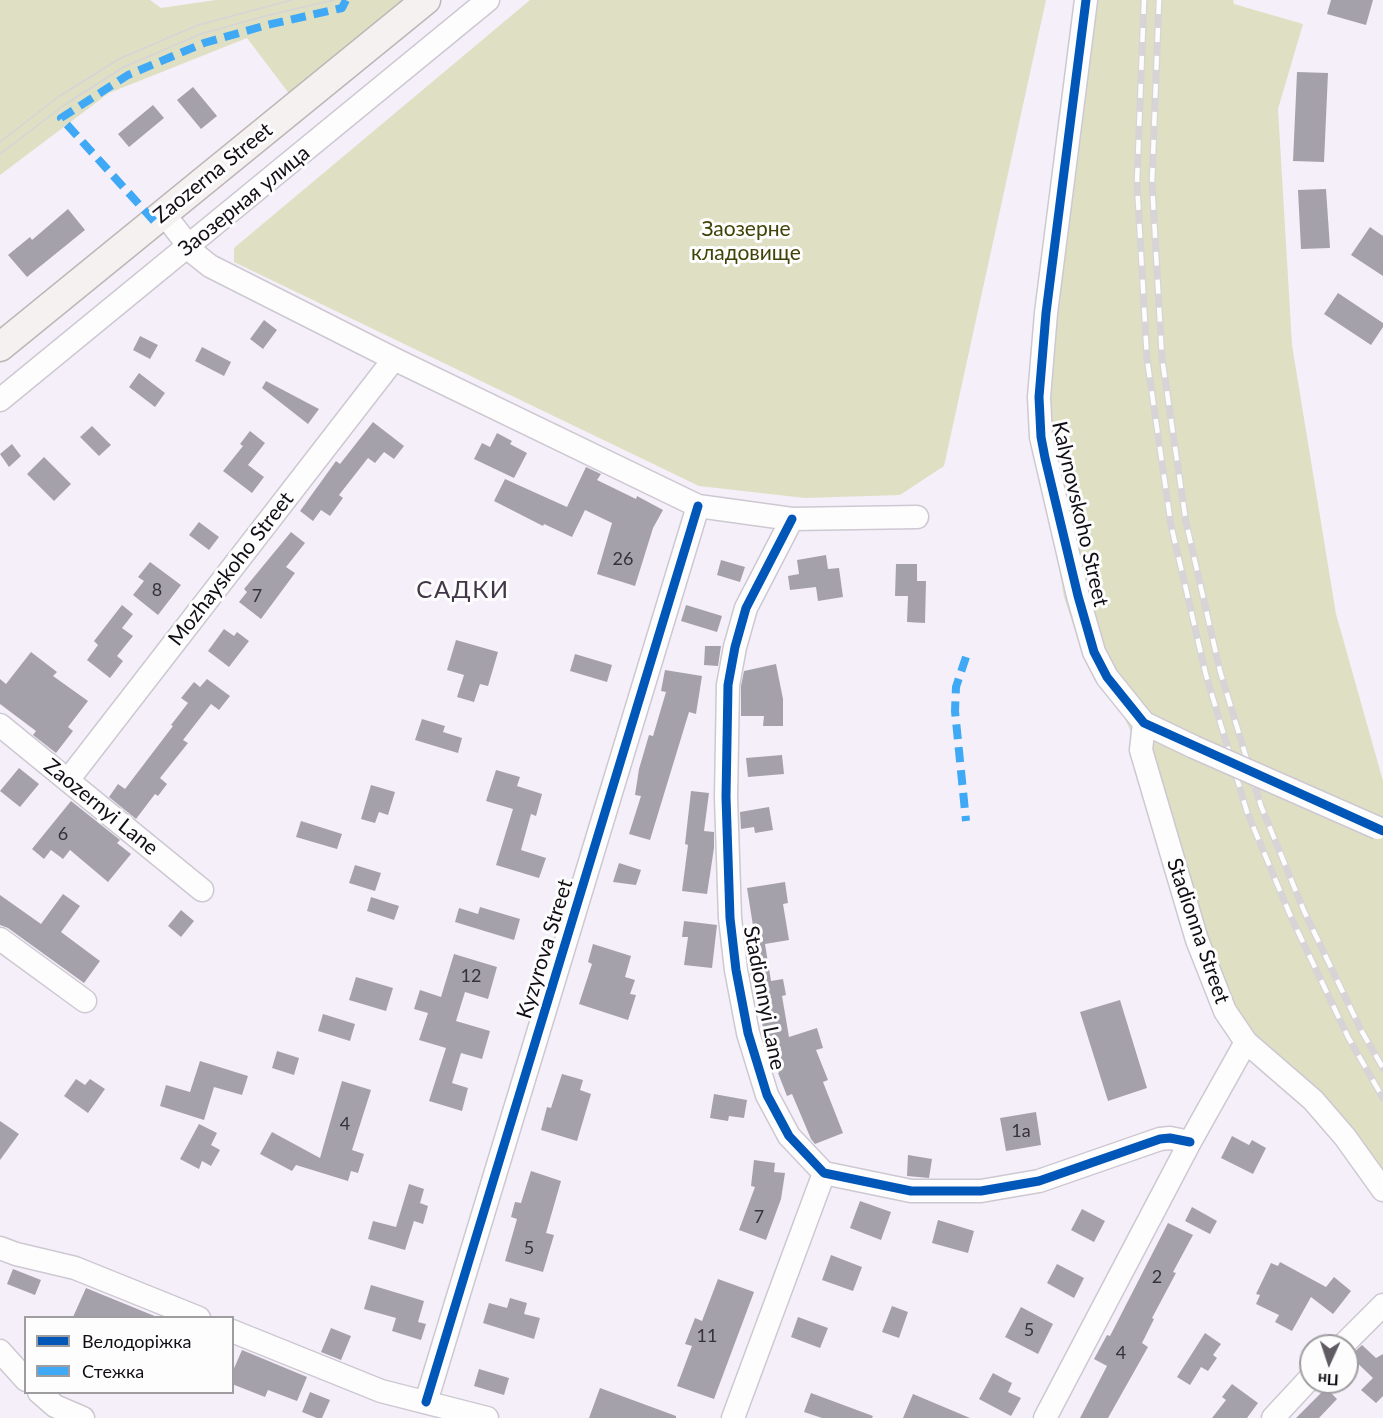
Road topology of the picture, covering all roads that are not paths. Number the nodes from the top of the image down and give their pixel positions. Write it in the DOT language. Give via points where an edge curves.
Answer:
graph roads {
  1 [pos="426,0"];
  2 [pos="488,0"];
  3 [pos="1086,0"];
  4 [pos="164,214"];
  5 [pos="189,246"];
  6 [pos="0,347"];
  7 [pos="394,359"];
  8 [pos="0,400"];
  9 [pos="698,506"];
  10 [pos="917,517"];
  11 [pos="792,519"];
  12 [pos="1144,723"];
  13 [pos="0,724"];
  14 [pos="68,780"];
  15 [pos="1381,830"];
  16 [pos="202,890"];
  17 [pos="0,939"];
  18 [pos="86,1001"];
  19 [pos="1246,1042"];
  20 [pos="1190,1142"];
  21 [pos="824,1173"];
  22 [pos="1383,1190"];
  23 [pos="0,1248"];
  24 [pos="1383,1305"];
  25 [pos="196,1316"];
  26 [pos="234,1332"];
  27 [pos="1354,1334"];
  28 [pos="0,1351"];
  29 [pos="24,1378"];
  30 [pos="1299,1390"];
  31 [pos="41,1394"];
  32 [pos="426,1402"];
  33 [pos="83,1418"];
  34 [pos="487,1418"];
  35 [pos="733,1418"];
  36 [pos="1044,1418"];
  37 [pos="1273,1418"];
  1 -- 4 [label="main road, Zaozerna Street"];
  2 -- 5 [label="street, Заозерная улица"];
  3 -- 12 [label="street, Kalynovskoho Street" via="1046,313 1040,427 1094,652 1107,677"];
  4 -- 5 [label="street"];
  4 -- 6 [label="main road, Zaozerna Street"];
  5 -- 7 [label="street" via="210,266"];
  5 -- 8 [label="street, Заозерная улица"];
  7 -- 9 [label="street"];
  7 -- 14 [label="street, Mozhayskoho Street"];
  9 -- 11 [label="street"];
  9 -- 32 [label="street, Kyzyrova Street"];
  10 -- 11 [label="street"];
  11 -- 21 [label="street, Stadionnyi Lane" via="746,608 729,685 726,797 730,918 748,1033 767,1095 789,1136"];
  12 -- 15 [label="street, Kalynovskoho Street, bridge"];
  12 -- 19 [label="street, Stadionna Street" via="1141,750 1197,940 1225,1011"];
  13 -- 14 [label="street, Zaozernyi Lane"];
  14 -- 16 [label="street, Zaozernyi Lane"];
  17 -- 18 [label="street"];
  19 -- 20 [label="street"];
  19 -- 22 [label="street, Stadionna Street" via="1313,1100"];
  20 -- 21 [label="street" via="1160,1139 1039,1181 981,1191 912,1191"];
  20 -- 36 [label="street"];
  21 -- 35 [label="street"];
  23 -- 25 [label="street" via="75,1268"];
  24 -- 27 [label="street"];
  26 -- 32 [label="street" via="381,1391"];
  28 -- 29 [label="street"];
  30 -- 37 [label="street"];
  31 -- 33 [label="street" via="55,1406"];
  32 -- 34 [label="street"];
}
